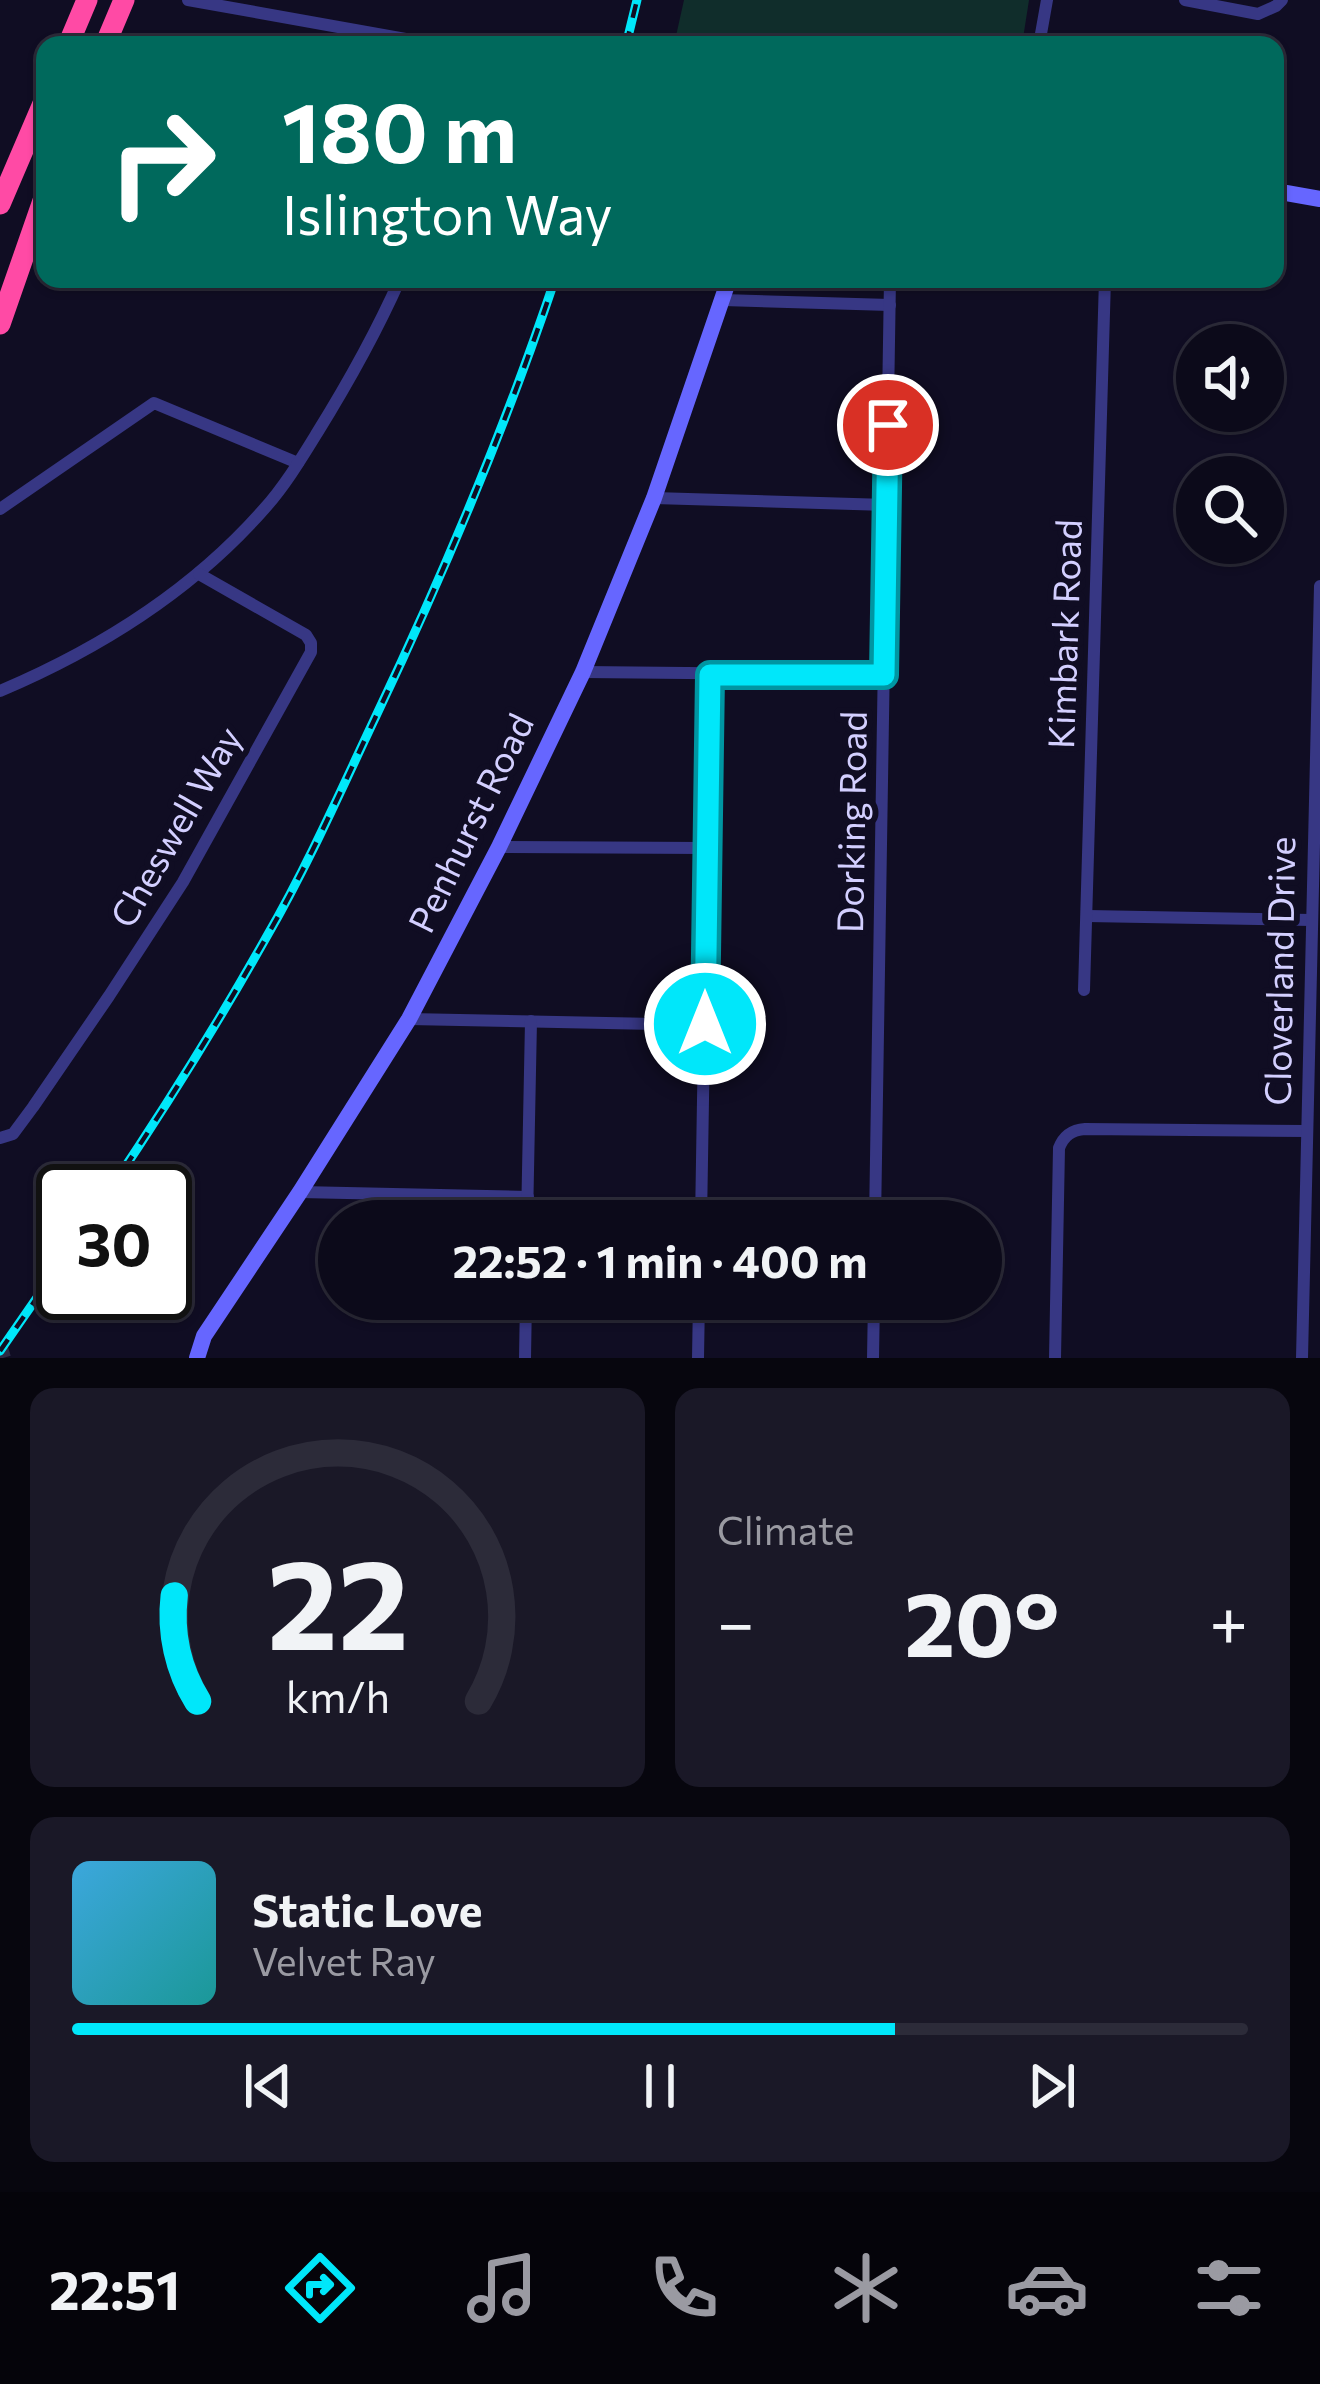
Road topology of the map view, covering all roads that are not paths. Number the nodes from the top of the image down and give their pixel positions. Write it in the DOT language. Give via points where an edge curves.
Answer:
graph roads {
  1 [pos="88,0"];
  2 [pos="124,0"];
  3 [pos="188,0"];
  4 [pos="1047,0"];
  5 [pos="1185,0"];
  6 [pos="1282,0"];
  7 [pos="72,36"];
  8 [pos="109,36"];
  9 [pos="389,36"];
  10 [pos="1041,36"];
  11 [pos="36,111"];
  12 [pos="36,118"];
  13 [pos="0,171"];
  14 [pos="1284,193"];
  15 [pos="1320,199"];
  16 [pos="0,204"];
  17 [pos="36,206"];
  18 [pos="36,221"];
  19 [pos="396,288"];
  20 [pos="726,288"];
  21 [pos="890,288"];
  22 [pos="1105,288"];
  23 [pos="0,290"];
  24 [pos="723,300"];
  25 [pos="890,305"];
  26 [pos="0,325"];
  27 [pos="298,464"];
  28 [pos="654,498"];
  29 [pos="887,505"];
  30 [pos="0,509"];
  31 [pos="199,574"];
  32 [pos="1320,586"];
  33 [pos="583,672"];
  34 [pos="710,675"];
  35 [pos="884,675"];
  36 [pos="0,692"];
  37 [pos="499,847"];
  38 [pos="705,848"];
  39 [pos="1087,916"];
  40 [pos="1311,920"];
  41 [pos="1315,958"];
  42 [pos="1084,991"];
  43 [pos="409,1019"];
  44 [pos="531,1021"];
  45 [pos="705,1024"];
  46 [pos="1306,1131"];
  47 [pos="0,1138"];
  48 [pos="300,1192"];
  49 [pos="528,1197"];
  50 [pos="528,1200"];
  51 [pos="701,1200"];
  52 [pos="875,1200"];
  53 [pos="526,1320"];
  54 [pos="699,1320"];
  55 [pos="874,1320"];
  56 [pos="197,1358"];
  57 [pos="525,1358"];
  58 [pos="698,1358"];
  59 [pos="873,1358"];
  60 [pos="1055,1358"];
  61 [pos="1302,1358"];
  1 -- 7 [label="highway"];
  2 -- 8 [label="highway"];
  3 -- 9 [label="street"];
  4 -- 10 [label="street"];
  5 -- 6 [label="street" via="1258,14"];
  11 -- 13 [label="highway"];
  12 -- 16 [label="highway"];
  14 -- 15 [label="street"];
  17 -- 23 [label="highway"];
  18 -- 26 [label="highway"];
  19 -- 27 [label="street"];
  20 -- 24 [label="street, Penhurst Road"];
  21 -- 25 [label="street, Dorking Road"];
  22 -- 39 [label="street, Kimbark Road"];
  24 -- 25 [label="street"];
  24 -- 28 [label="street, Penhurst Road"];
  25 -- 29 [label="street, Dorking Road"];
  27 -- 30 [label="street" via="154,403"];
  27 -- 31 [label="street"];
  28 -- 29 [label="street"];
  28 -- 33 [label="street, Penhurst Road"];
  29 -- 35 [label="street, Dorking Road"];
  31 -- 36 [label="street" via="103,640"];
  31 -- 47 [label="street, Cheswell Way" via="306,635 311,652 171,901 13,1134"];
  32 -- 40 [label="street, Cloverland Drive"];
  33 -- 34 [label="street"];
  33 -- 37 [label="street, Penhurst Road"];
  34 -- 35 [label="street"];
  34 -- 38 [label="street"];
  35 -- 52 [label="street, Dorking Road"];
  37 -- 38 [label="street"];
  37 -- 43 [label="street, Penhurst Road"];
  38 -- 45 [label="street"];
  39 -- 40 [label="street"];
  39 -- 42 [label="street, Kimbark Road"];
  40 -- 41 [label="street, Cloverland Drive"];
  41 -- 46 [label="street, Cloverland Drive"];
  43 -- 44 [label="street"];
  43 -- 48 [label="street, Penhurst Road"];
  44 -- 45 [label="street"];
  44 -- 49 [label="street"];
  45 -- 51 [label="street"];
  46 -- 60 [label="street" via="1085,1129 1066,1136 1059,1148"];
  46 -- 61 [label="street, Cloverland Drive"];
  48 -- 49 [label="street"];
  48 -- 56 [label="street, Penhurst Road"];
  49 -- 50 [label="street"];
  53 -- 57 [label="street"];
  54 -- 58 [label="street"];
  55 -- 59 [label="street"];
}
